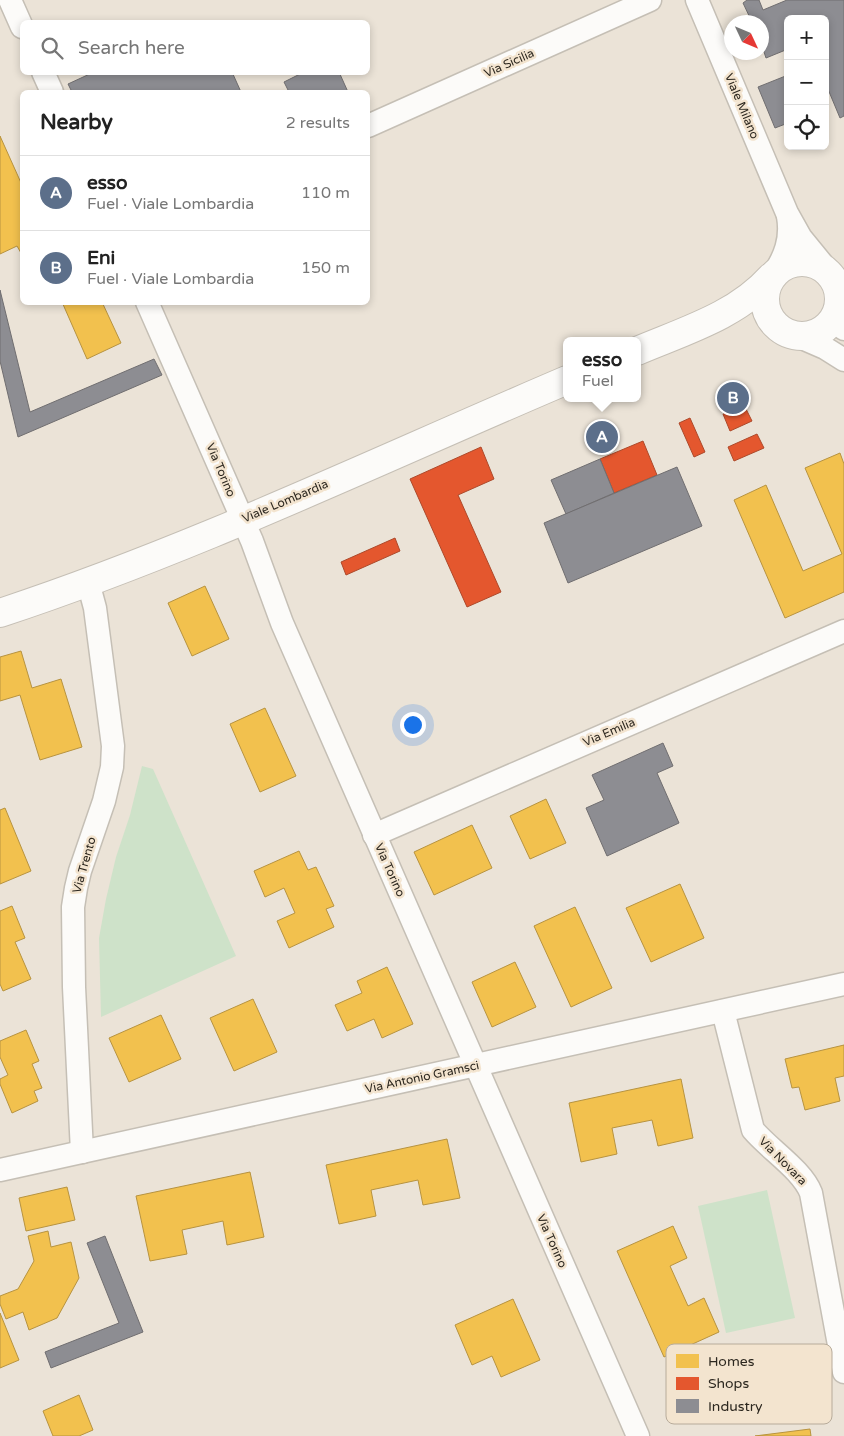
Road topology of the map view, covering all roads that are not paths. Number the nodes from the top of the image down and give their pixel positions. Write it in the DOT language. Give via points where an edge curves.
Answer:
graph roads {
  1 [pos="10,0"];
  2 [pos="650,0"];
  3 [pos="696,0"];
  4 [pos="20,22"];
  5 [pos="44,75"];
  6 [pos="51,90"];
  7 [pos="370,125"];
  8 [pos="787,213"];
  9 [pos="772,276"];
  10 [pos="832,282"];
  11 [pos="148,305"];
  12 [pos="716,318"];
  13 [pos="790,334"];
  14 [pos="641,349"];
  15 [pos="844,360"];
  16 [pos="563,382"];
  17 [pos="242,520"];
  18 [pos="88,582"];
  19 [pos="0,613"];
  20 [pos="844,631"];
  21 [pos="374,835"];
  22 [pos="844,984"];
  23 [pos="723,1011"];
  24 [pos="477,1065"];
  25 [pos="82,1152"];
  26 [pos="0,1170"];
  27 [pos="844,1372"];
  28 [pos="638,1436"];
  1 -- 4 [label="street"];
  2 -- 7 [label="street, Via Sicilia"];
  3 -- 8 [label="street, Viale Milano"];
  5 -- 6 [label="street"];
  8 -- 9 [label="street" via="789,239 786,253"];
  8 -- 10 [label="street"];
  9 -- 10 [label="street" via="787,264 796,262"];
  9 -- 12 [label="street" via="750,297"];
  9 -- 13 [label="street" via="766,292 766,308 773,322"];
  10 -- 13 [label="street" via="835,316 824,329 812,335"];
  11 -- 17 [label="street, Via Torino"];
  12 -- 13 [label="street" via="746,318"];
  12 -- 14 [label="street"];
  13 -- 15 [label="street" via="825,348"];
  16 -- 17 [label="street, Viale Lombardia"];
  17 -- 18 [label="street, Viale Lombardia"];
  17 -- 21 [label="street, Via Torino" via="282,623"];
  18 -- 19 [label="street, Viale Lombardia"];
  18 -- 25 [label="street, Via Trento" via="95,608 113,746 104,801 80,871 73,907"];
  20 -- 21 [label="street, Via Emilia"];
  21 -- 24 [label="street, Via Torino"];
  22 -- 23 [label="street, Via Antonio Gramsci"];
  23 -- 24 [label="street, Via Antonio Gramsci"];
  23 -- 27 [label="street, Via Novara" via="753,1130 807,1183 811,1193"];
  24 -- 25 [label="street, Via Antonio Gramsci"];
  24 -- 28 [label="street, Via Torino" via="485,1090"];
  25 -- 26 [label="street, Via Antonio Gramsci"];
}
